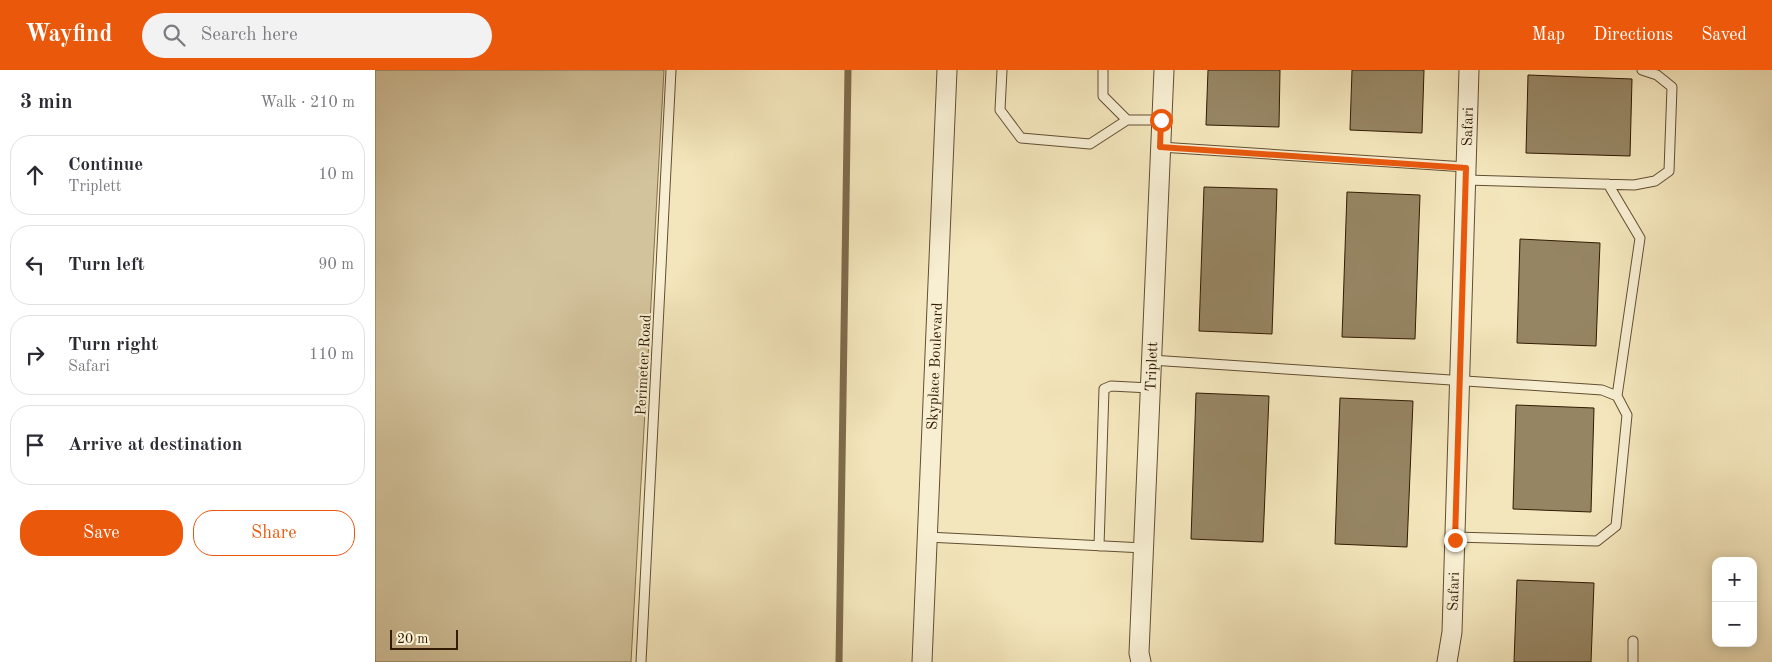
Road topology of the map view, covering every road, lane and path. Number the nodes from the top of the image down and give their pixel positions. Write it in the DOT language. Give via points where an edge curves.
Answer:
graph roads {
  1 [pos="671,70"];
  2 [pos="947,70"];
  3 [pos="1002,70"];
  4 [pos="1103,70"];
  5 [pos="1164,70"];
  6 [pos="1469,70"];
  7 [pos="1642,70"];
  8 [pos="1127,120"];
  9 [pos="1161,120"];
  10 [pos="1160,147"];
  11 [pos="1466,174"];
  12 [pos="1608,184"];
  13 [pos="1151,360"];
  14 [pos="1459,380"];
  15 [pos="1150,388"];
  16 [pos="1617,396"];
  17 [pos="927,537"];
  18 [pos="1455,537"];
  19 [pos="1099,546"];
  20 [pos="1143,548"];
  21 [pos="1633,641"];
  22 [pos="641,662"];
  23 [pos="922,662"];
  24 [pos="1141,662"];
  25 [pos="1447,662"];
  26 [pos="1633,662"];
  1 -- 22 [label="lane, Perimeter Road"];
  2 -- 17 [label="street, Skyplace Boulevard"];
  3 -- 8 [label="lane" via="1000,110 1021,138 1090,144"];
  4 -- 8 [label="lane" via="1103,96"];
  5 -- 9 [label="street, Triplett"];
  6 -- 11 [label="street, Safari"];
  7 -- 12 [label="lane" via="1657,75 1672,87 1669,171 1655,181 1634,185"];
  8 -- 9 [label="lane"];
  9 -- 10 [label="street, Triplett"];
  10 -- 11 [label="lane"];
  10 -- 13 [label="street, Triplett"];
  11 -- 12 [label="lane"];
  11 -- 14 [label="street, Safari"];
  12 -- 16 [label="lane" via="1640,238"];
  13 -- 14 [label="lane"];
  13 -- 15 [label="street, Triplett"];
  14 -- 16 [label="lane" via="1602,390"];
  14 -- 18 [label="street, Safari"];
  15 -- 19 [label="lane" via="1111,386 1104,389"];
  15 -- 20 [label="street, Triplett"];
  16 -- 18 [label="lane" via="1627,415 1616,526 1597,541"];
  17 -- 19 [label="lane"];
  17 -- 23 [label="street, Skyplace Boulevard"];
  18 -- 25 [label="street, Safari" via="1452,632"];
  19 -- 20 [label="lane"];
  20 -- 24 [label="street, Triplett"];
  21 -- 26 [label="lane"];
}
